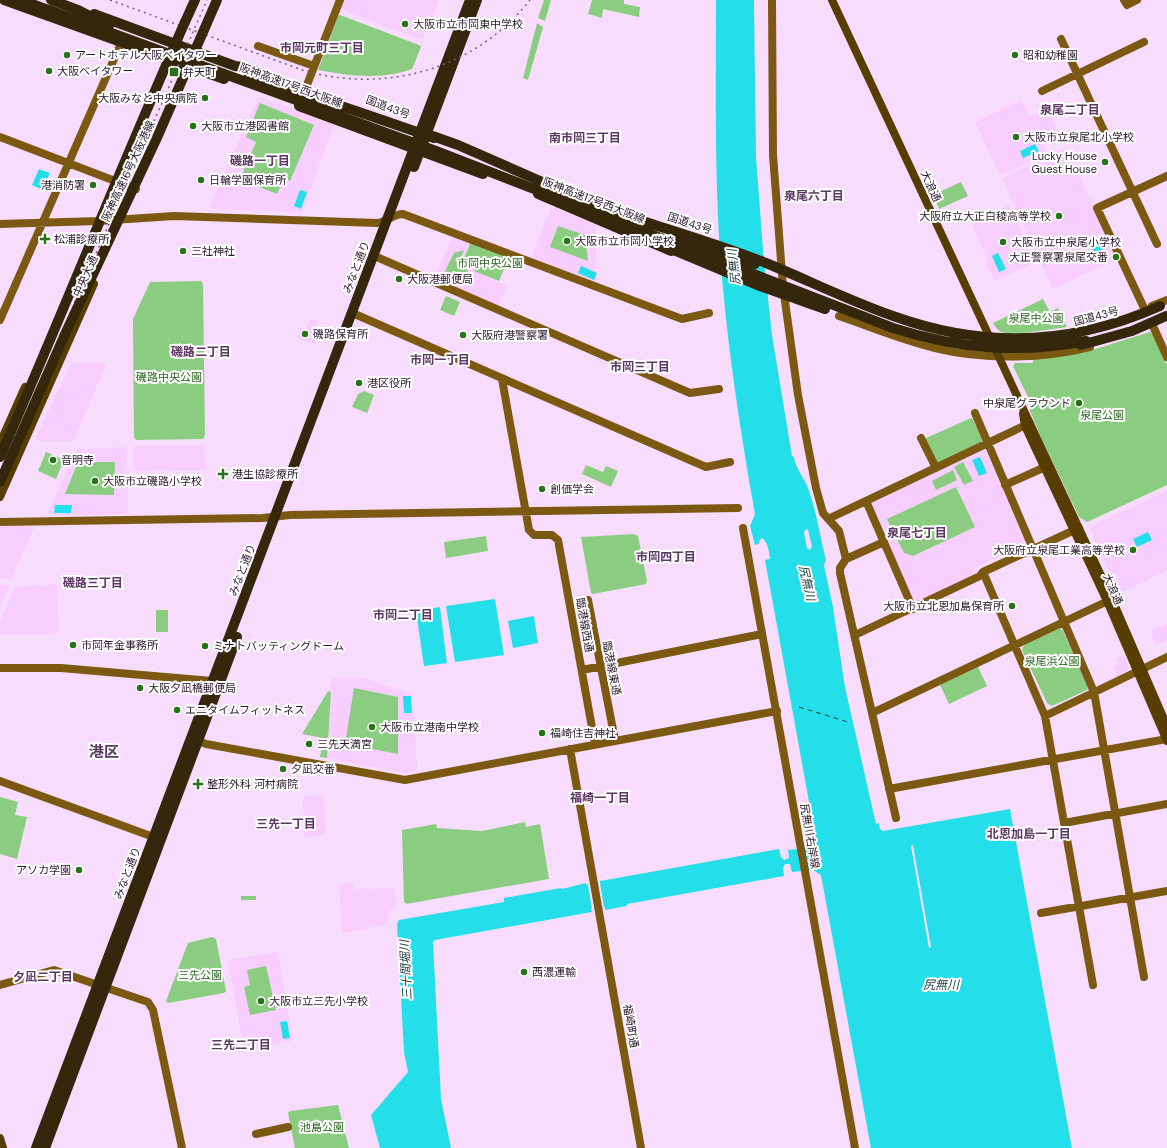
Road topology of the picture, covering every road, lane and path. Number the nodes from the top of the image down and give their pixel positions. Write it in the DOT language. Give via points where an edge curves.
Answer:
graph roads {
  1 [pos="4,0"];
  2 [pos="21,0"];
  3 [pos="37,0"];
  4 [pos="46,0"];
  5 [pos="51,0"];
  6 [pos="56,0"];
  7 [pos="191,0"];
  8 [pos="195,0"];
  9 [pos="220,0"];
  10 [pos="340,0"];
  11 [pos="470,0"];
  12 [pos="477,0"];
  13 [pos="772,0"];
  14 [pos="832,0"];
  15 [pos="1124,0"];
  16 [pos="1137,0"];
  17 [pos="185,22"];
  18 [pos="109,26"];
  19 [pos="1061,39"];
  20 [pos="172,42"];
  21 [pos="1144,42"];
  22 [pos="121,43"];
  23 [pos="258,46"];
  24 [pos="199,48"];
  25 [pos="141,50"];
  26 [pos="165,59"];
  27 [pos="219,60"];
  28 [pos="235,66"];
  29 [pos="314,66"];
  30 [pos="192,68"];
  31 [pos="1078,74"];
  32 [pos="213,75"];
  33 [pos="305,90"];
  34 [pos="1042,91"];
  35 [pos="268,94"];
  36 [pos="423,132"];
  37 [pos="0,137"];
  38 [pos="416,150"];
  39 [pos="69,162"];
  40 [pos="493,166"];
  41 [pos="482,169"];
  42 [pos="1167,176"];
  43 [pos="536,179"];
  44 [pos="115,180"];
  45 [pos="136,189"];
  46 [pos="530,190"];
  47 [pos="1132,192"];
  48 [pos="396,214"];
  49 [pos="123,218"];
  50 [pos="98,221"];
  51 [pos="386,222"];
  52 [pos="43,223"];
  53 [pos="0,224"];
  54 [pos="674,240"];
  55 [pos="707,240"];
  56 [pos="1157,244"];
  57 [pos="379,258"];
  58 [pos="708,267"];
  59 [pos="835,292"];
  60 [pos="1144,308"];
  61 [pos="826,310"];
  62 [pos="1166,310"];
  63 [pos="709,313"];
  64 [pos="357,315"];
  65 [pos="839,316"];
  66 [pos="0,320"];
  67 [pos="1153,326"];
  68 [pos="990,335"];
  69 [pos="999,356"];
  70 [pos="1167,357"];
  71 [pos="502,380"];
  72 [pos="719,389"];
  73 [pos="975,413"];
  74 [pos="1027,425"];
  75 [pos="921,438"];
  76 [pos="0,443"];
  77 [pos="988,444"];
  78 [pos="0,457"];
  79 [pos="730,462"];
  80 [pos="936,468"];
  81 [pos="1043,468"];
  82 [pos="0,482"];
  83 [pos="1005,485"];
  84 [pos="0,497"];
  85 [pos="866,501"];
  86 [pos="738,508"];
  87 [pos="526,512"];
  88 [pos="279,516"];
  89 [pos="828,519"];
  90 [pos="0,522"];
  91 [pos="743,528"];
  92 [pos="1076,529"];
  93 [pos="884,542"];
  94 [pos="1032,549"];
  95 [pos="846,559"];
  96 [pos="983,572"];
  97 [pos="588,600"];
  98 [pos="1110,600"];
  99 [pos="912,609"];
  100 [pos="1064,623"];
  101 [pos="762,634"];
  102 [pos="855,635"];
  103 [pos="1014,646"];
  104 [pos="1167,657"];
  105 [pos="601,667"];
  106 [pos="0,668"];
  107 [pos="582,670"];
  108 [pos="1140,670"];
  109 [pos="217,680"];
  110 [pos="1094,692"];
  111 [pos="777,711"];
  112 [pos="872,713"];
  113 [pos="1045,716"];
  114 [pos="1167,726"];
  115 [pos="195,739"];
  116 [pos="1167,739"];
  117 [pos="615,740"];
  118 [pos="595,744"];
  119 [pos="570,749"];
  120 [pos="1104,751"];
  121 [pos="1053,760"];
  122 [pos="0,781"];
  123 [pos="889,789"];
  124 [pos="1167,804"];
  125 [pos="1116,814"];
  126 [pos="896,818"];
  127 [pos="1064,823"];
  128 [pos="157,838"];
  129 [pos="1167,891"];
  130 [pos="1130,897"];
  131 [pos="1078,906"];
  132 [pos="1041,913"];
  133 [pos="1144,977"];
  134 [pos="0,985"];
  135 [pos="1093,985"];
  136 [pos="101,986"];
  137 [pos="288,1127"];
  138 [pos="256,1134"];
  139 [pos="0,1138"];
  140 [pos="3,1148"];
  141 [pos="36,1148"];
  142 [pos="45,1148"];
  143 [pos="182,1148"];
  144 [pos="641,1148"];
  145 [pos="855,1148"];
  1 -- 22 [label="highway"];
  2 -- 41 [label="highway, 阪神高速17号西大阪線, bridge"];
  3 -- 18 [label="highway, 阪神高速17号西大阪線, bridge"];
  4 -- 25 [label="highway" via="135,34 142,41"];
  5 -- 18 [label="highway, bridge"];
  6 -- 20 [label="highway, 国道43号"];
  7 -- 17 [label="highway"];
  7 -- 20 [label="main road, 中央大通"];
  8 -- 17 [label="highway, 阪神高速16号大阪港線"];
  9 -- 24 [label="highway, 阪神高速16号大阪港線, bridge"];
  10 -- 29 [label="street"];
  11 -- 36 [label="highway, みなと通り"];
  12 -- 36 [label="highway, みなと通り"];
  13 -- 89 [label="street" via="773,154 783,286 798,395 816,488 822,511"];
  14 -- 68 [label="main road, 大浪通"];
  15 -- 16 [label="street" via="1127,5"];
  17 -- 78 [label="highway, 阪神高速16号大阪港線, bridge"];
  18 -- 40 [label="highway, 阪神高速17号西大阪線, bridge"];
  19 -- 31 [label="street"];
  20 -- 24 [label="highway, 国道43号"];
  20 -- 26 [label="main road, 中央大通"];
  21 -- 31 [label="street"];
  22 -- 25 [label="highway"];
  22 -- 39 [label="street"];
  23 -- 29 [label="street"];
  24 -- 27 [label="highway, 国道43号"];
  24 -- 30 [label="main road, 中央大通"];
  24 -- 82 [label="highway, 阪神高速16号大阪港線, bridge" via="63,339"];
  25 -- 26 [label="highway"];
  26 -- 30 [label="highway"];
  26 -- 44 [label="main road, 中央大通"];
  27 -- 28 [label="highway, 国道43号"];
  27 -- 32 [label="highway" via="207,60 205,66"];
  28 -- 33 [label="highway, 国道43号" via="248,68"];
  28 -- 40 [label="highway, bridge" via="344,108 434,138"];
  29 -- 33 [label="street"];
  30 -- 32 [label="highway"];
  30 -- 45 [label="main road, 中央大通"];
  31 -- 34 [label="street"];
  31 -- 47 [label="street"];
  32 -- 35 [label="highway"];
  33 -- 36 [label="highway, 国道43号"];
  35 -- 38 [label="highway"];
  35 -- 41 [label="highway, bridge" via="279,95 430,154"];
  36 -- 38 [label="highway, みなと通り"];
  36 -- 43 [label="highway, 国道43号"];
  37 -- 39 [label="street"];
  38 -- 46 [label="highway"];
  38 -- 48 [label="highway, みなと通り"];
  38 -- 51 [label="highway, みなと通り"];
  39 -- 44 [label="street"];
  39 -- 52 [label="street"];
  40 -- 54 [label="highway, 阪神高速17号西大阪線, bridge"];
  41 -- 54 [label="highway, 阪神高速17号西大阪線, bridge"];
  42 -- 47 [label="street"];
  43 -- 55 [label="highway"];
  43 -- 59 [label="highway, 国道43号, bridge" via="635,218 766,263"];
  44 -- 45 [label="street"];
  44 -- 50 [label="main road, 中央大通"];
  45 -- 49 [label="main road, 中央大通"];
  46 -- 58 [label="highway" via="550,201 650,240"];
  46 -- 61 [label="highway, bridge" via="632,230 705,264"];
  47 -- 56 [label="street"];
  47 -- 60 [label="street" via="1097,208"];
  48 -- 51 [label="street"];
  48 -- 57 [label="highway, みなと通り"];
  48 -- 63 [label="street" via="403,214 682,319"];
  49 -- 50 [label="street"];
  49 -- 51 [label="street" via="174,216 377,224"];
  49 -- 84 [label="main road, 中央大通"];
  50 -- 52 [label="street"];
  50 -- 76 [label="main road, 中央大通" via="79,269"];
  51 -- 88 [label="highway, みなと通り"];
  52 -- 53 [label="street"];
  52 -- 66 [label="street"];
  54 -- 59 [label="highway, bridge" via="755,264"];
  54 -- 61 [label="highway, bridge"];
  54 -- 62 [label="highway, 阪神高速17号西大阪線, bridge" via="895,323 953,338 1010,343 1069,339 1108,330"];
  57 -- 64 [label="highway, みなと通り"];
  57 -- 72 [label="street" via="690,393"];
  59 -- 62 [label="highway, 国道43号, bridge" via="915,324 959,334 1002,339 1078,334"];
  59 -- 68 [label="street" via="933,326"];
  60 -- 62 [label="street"];
  60 -- 68 [label="street" via="1103,323 1061,332 1017,336"];
  61 -- 62 [label="highway, bridge" via="936,347 999,354 1087,344 1132,331"];
  62 -- 67 [label="street"];
  64 -- 71 [label="street"];
  64 -- 88 [label="highway, みなと通り"];
  65 -- 69 [label="street" via="936,348"];
  67 -- 69 [label="street" via="1117,340 1078,350"];
  67 -- 70 [label="street"];
  68 -- 69 [label="main road, 大浪通"];
  69 -- 74 [label="main road, 大浪通" via="1021,402"];
  71 -- 79 [label="street" via="706,467"];
  71 -- 87 [label="street"];
  73 -- 77 [label="street"];
  74 -- 77 [label="street"];
  74 -- 81 [label="main road, 大浪通"];
  74 -- 92 [label="main road, 大浪通"];
  75 -- 80 [label="street"];
  77 -- 80 [label="street"];
  77 -- 83 [label="street"];
  80 -- 85 [label="street"];
  81 -- 83 [label="street"];
  81 -- 92 [label="main road, 大浪通"];
  83 -- 94 [label="street"];
  85 -- 89 [label="street"];
  85 -- 93 [label="street"];
  86 -- 87 [label="street"];
  87 -- 88 [label="street"];
  87 -- 107 [label="street, 臨港線西通" via="532,534 552,535 558,540"];
  88 -- 90 [label="street"];
  88 -- 109 [label="highway, みなと通り"];
  89 -- 95 [label="street" via="839,531"];
  91 -- 101 [label="street, 尻無川右岸線"];
  92 -- 94 [label="street"];
  92 -- 98 [label="main road, 大浪通"];
  93 -- 95 [label="street"];
  93 -- 99 [label="street"];
  94 -- 96 [label="street"];
  94 -- 100 [label="street"];
  95 -- 102 [label="street" via="840,573"];
  96 -- 99 [label="street" via="980,576"];
  96 -- 103 [label="street"];
  97 -- 105 [label="street, 臨港線東通"];
  98 -- 100 [label="street"];
  98 -- 108 [label="main road, 大浪通"];
  99 -- 102 [label="street"];
  100 -- 103 [label="street"];
  100 -- 110 [label="street"];
  101 -- 105 [label="street"];
  101 -- 111 [label="street, 尻無川右岸線"];
  102 -- 112 [label="street"];
  103 -- 112 [label="street"];
  103 -- 113 [label="street"];
  104 -- 108 [label="street"];
  105 -- 107 [label="street"];
  105 -- 117 [label="street, 臨港線東通"];
  106 -- 109 [label="street" via="61,668"];
  107 -- 118 [label="street, 臨港線西通"];
  108 -- 110 [label="street"];
  108 -- 114 [label="main road, 大浪通"];
  108 -- 116 [label="main road, 大浪通"];
  109 -- 115 [label="highway, みなと通り"];
  110 -- 113 [label="street"];
  110 -- 120 [label="street"];
  111 -- 117 [label="street"];
  111 -- 145 [label="street, 尻無川右岸線"];
  112 -- 123 [label="street"];
  113 -- 121 [label="street"];
  115 -- 119 [label="street" via="212,745 405,780"];
  115 -- 128 [label="highway, みなと通り"];
  116 -- 120 [label="street"];
  117 -- 118 [label="street"];
  118 -- 119 [label="street"];
  119 -- 144 [label="street, 福崎町通"];
  120 -- 121 [label="street"];
  120 -- 125 [label="street"];
  121 -- 123 [label="street"];
  121 -- 127 [label="street"];
  122 -- 128 [label="street"];
  123 -- 126 [label="street"];
  124 -- 125 [label="street"];
  125 -- 127 [label="street"];
  125 -- 130 [label="street"];
  127 -- 131 [label="street"];
  128 -- 136 [label="highway, みなと通り"];
  129 -- 130 [label="street"];
  130 -- 131 [label="street"];
  130 -- 133 [label="street"];
  131 -- 132 [label="street"];
  131 -- 135 [label="street"];
  134 -- 136 [label="street" via="54,970"];
  136 -- 141 [label="highway, みなと通り"];
  136 -- 142 [label="highway, みなと通り"];
  136 -- 143 [label="street" via="150,1005"];
  137 -- 138 [label="street"];
  139 -- 140 [label="main road"];
}
